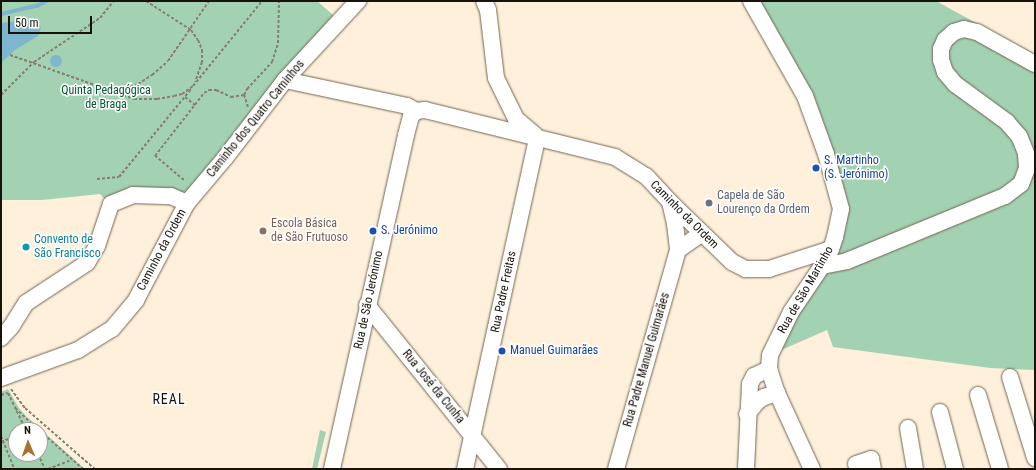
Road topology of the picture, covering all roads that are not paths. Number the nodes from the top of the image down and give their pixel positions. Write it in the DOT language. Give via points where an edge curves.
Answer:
graph roads {
  1 [pos="358,1"];
  2 [pos="484,1"];
  3 [pos="751,1"];
  4 [pos="1035,64"];
  5 [pos="285,80"];
  6 [pos="416,111"];
  7 [pos="537,138"];
  8 [pos="670,202"];
  9 [pos="187,203"];
  10 [pos="702,233"];
  11 [pos="831,249"];
  12 [pos="678,250"];
  13 [pos="822,266"];
  14 [pos="367,305"];
  15 [pos="1,338"];
  16 [pos="769,369"];
  17 [pos="1010,377"];
  18 [pos="1,378"];
  19 [pos="777,393"];
  20 [pos="978,395"];
  21 [pos="940,412"];
  22 [pos="747,414"];
  23 [pos="908,428"];
  24 [pos="473,436"];
  25 [pos="1035,458"];
  26 [pos="856,464"];
  27 [pos="332,469"];
  28 [pos="465,469"];
  29 [pos="499,469"];
  30 [pos="616,469"];
  31 [pos="750,469"];
  32 [pos="812,469"];
  33 [pos="873,469"];
  34 [pos="915,469"];
  35 [pos="955,469"];
  36 [pos="1000,469"];
  1 -- 5 [label="street, Caminho dos Quatro Caminhos"];
  2 -- 7 [label="street, Caminho da Ordem" via="488,10 496,78 516,119"];
  3 -- 11 [label="street, Rua de São Martinho" via="805,96 826,154 841,209"];
  4 -- 13 [label="street" via="977,32 964,29 954,32 944,40 941,60 945,72 955,84 1007,122 1019,136 1026,153 1027,168 1021,184 1005,196 854,258"];
  5 -- 6 [label="street, Caminho da Ordem" via="407,106"];
  5 -- 9 [label="street, Caminho dos Quatro Caminhos"];
  6 -- 7 [label="street, Caminho da Ordem" via="425,110"];
  6 -- 14 [label="street, Rua de São Jerónimo" via="411,116"];
  7 -- 8 [label="street, Caminho da Ordem" via="615,157 646,176"];
  7 -- 24 [label="street, Rua Padre Freitas"];
  8 -- 10 [label="street, Caminho da Ordem"];
  8 -- 12 [label="street, Rua Padre Manuel Guimarães" via="676,224"];
  9 -- 15 [label="street, Caminho da Ordem" via="171,196 133,195 111,204 98,246 87,263 26,303"];
  9 -- 18 [label="street, Caminho da Ordem" via="136,300 112,328 78,350"];
  10 -- 11 [label="street, Caminho da Ordem" via="732,262 746,269 769,269"];
  10 -- 12 [label="street"];
  11 -- 13 [label="street, Rua de São Martinho"];
  12 -- 30 [label="street, Rua Padre Manuel Guimarães"];
  13 -- 16 [label="street, Rua de São Martinho" via="791,312 770,355"];
  14 -- 24 [label="street, Rua José da Cunha"];
  14 -- 27 [label="street, Rua de São Jerónimo"];
  16 -- 19 [label="street, Rua de São Martinho"];
  16 -- 22 [label="street" via="754,376 750,384"];
  17 -- 25 [label="street"];
  19 -- 22 [label="street" via="758,401"];
  19 -- 32 [label="street, Rua de São Martinho"];
  20 -- 36 [label="street"];
  21 -- 35 [label="street"];
  22 -- 31 [label="street"];
  23 -- 34 [label="street"];
  24 -- 28 [label="street, Rua Padre Freitas"];
  24 -- 29 [label="street, Rua José da Cunha"];
  26 -- 33 [label="street" via="871,459"];
}
